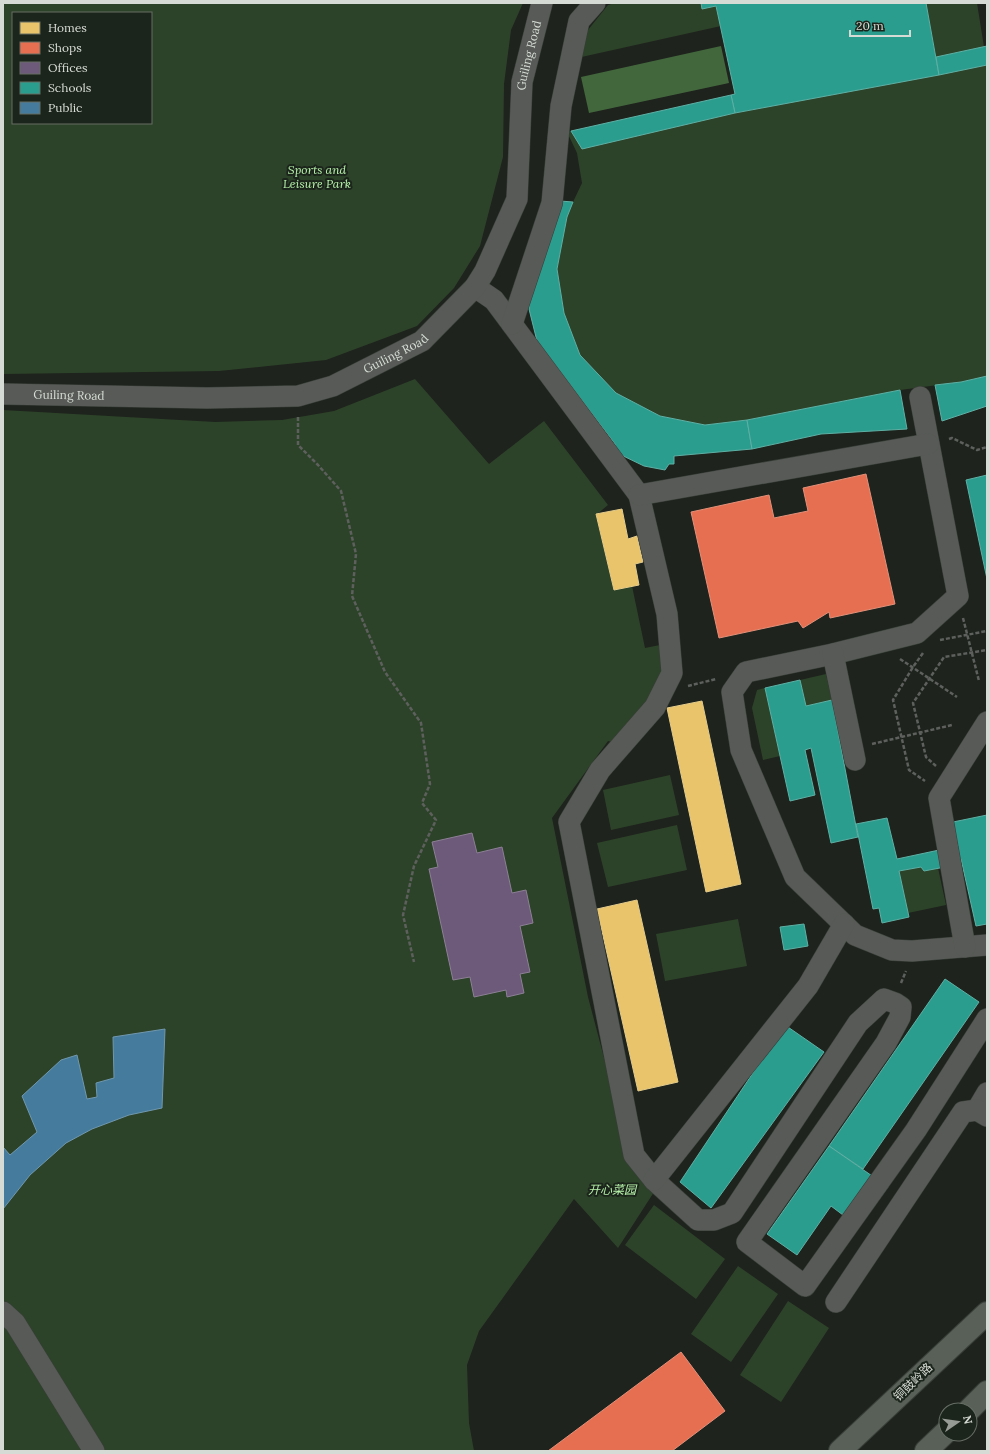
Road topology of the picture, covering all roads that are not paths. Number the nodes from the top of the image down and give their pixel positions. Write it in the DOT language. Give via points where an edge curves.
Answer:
graph roads {
  1 [pos="542,3"];
  2 [pos="595,3"];
  3 [pos="475,287"];
  4 [pos="512,324"];
  5 [pos="3,394"];
  6 [pos="920,397"];
  7 [pos="928,444"];
  8 [pos="639,495"];
  9 [pos="832,654"];
  10 [pos="987,722"];
  11 [pos="854,754"];
  12 [pos="844,924"];
  13 [pos="987,946"];
  14 [pos="965,947"];
  15 [pos="987,1018"];
  16 [pos="984,1106"];
  17 [pos="654,1180"];
  18 [pos="836,1302"];
  19 [pos="3,1312"];
  20 [pos="987,1313"];
  21 [pos="987,1392"];
  22 [pos="977,1402"];
  23 [pos="938,1440"];
  24 [pos="94,1451"];
  25 [pos="840,1451"];
  26 [pos="926,1451"];
  1 -- 3 [label="street, Guiling Road" via="522,82 517,199 485,271"];
  2 -- 4 [label="street" via="579,21 561,106 552,203"];
  3 -- 4 [label="street" via="494,300"];
  3 -- 5 [label="street, Guiling Road" via="422,342 333,386 298,396 207,398"];
  4 -- 8 [label="street"];
  6 -- 7 [label="street"];
  7 -- 8 [label="street"];
  7 -- 9 [label="street" via="958,596 917,633"];
  8 -- 17 [label="street" via="667,614 672,673 655,707 600,770 569,822 634,1156"];
  9 -- 11 [label="street"];
  9 -- 12 [label="street" via="746,672 732,692 741,750 795,877"];
  10 -- 14 [label="street" via="939,798"];
  12 -- 14 [label="street" via="855,935 892,950 912,952"];
  12 -- 17 [label="street" via="808,986"];
  13 -- 14 [label="street"];
  15 -- 17 [label="street" via="916,1130 805,1286 747,1242 886,1043 900,1017 901,1007 895,1002 884,999 858,1023 732,1213 714,1220 698,1220"];
  16 -- 18 [label="street" via="963,1112"];
  19 -- 24 [label="street" via="15,1323"];
  20 -- 25 [label="main road, 铜鼓岭路"];
  21 -- 22 [label="main road"];
  23 -- 26 [label="main road"];
}
